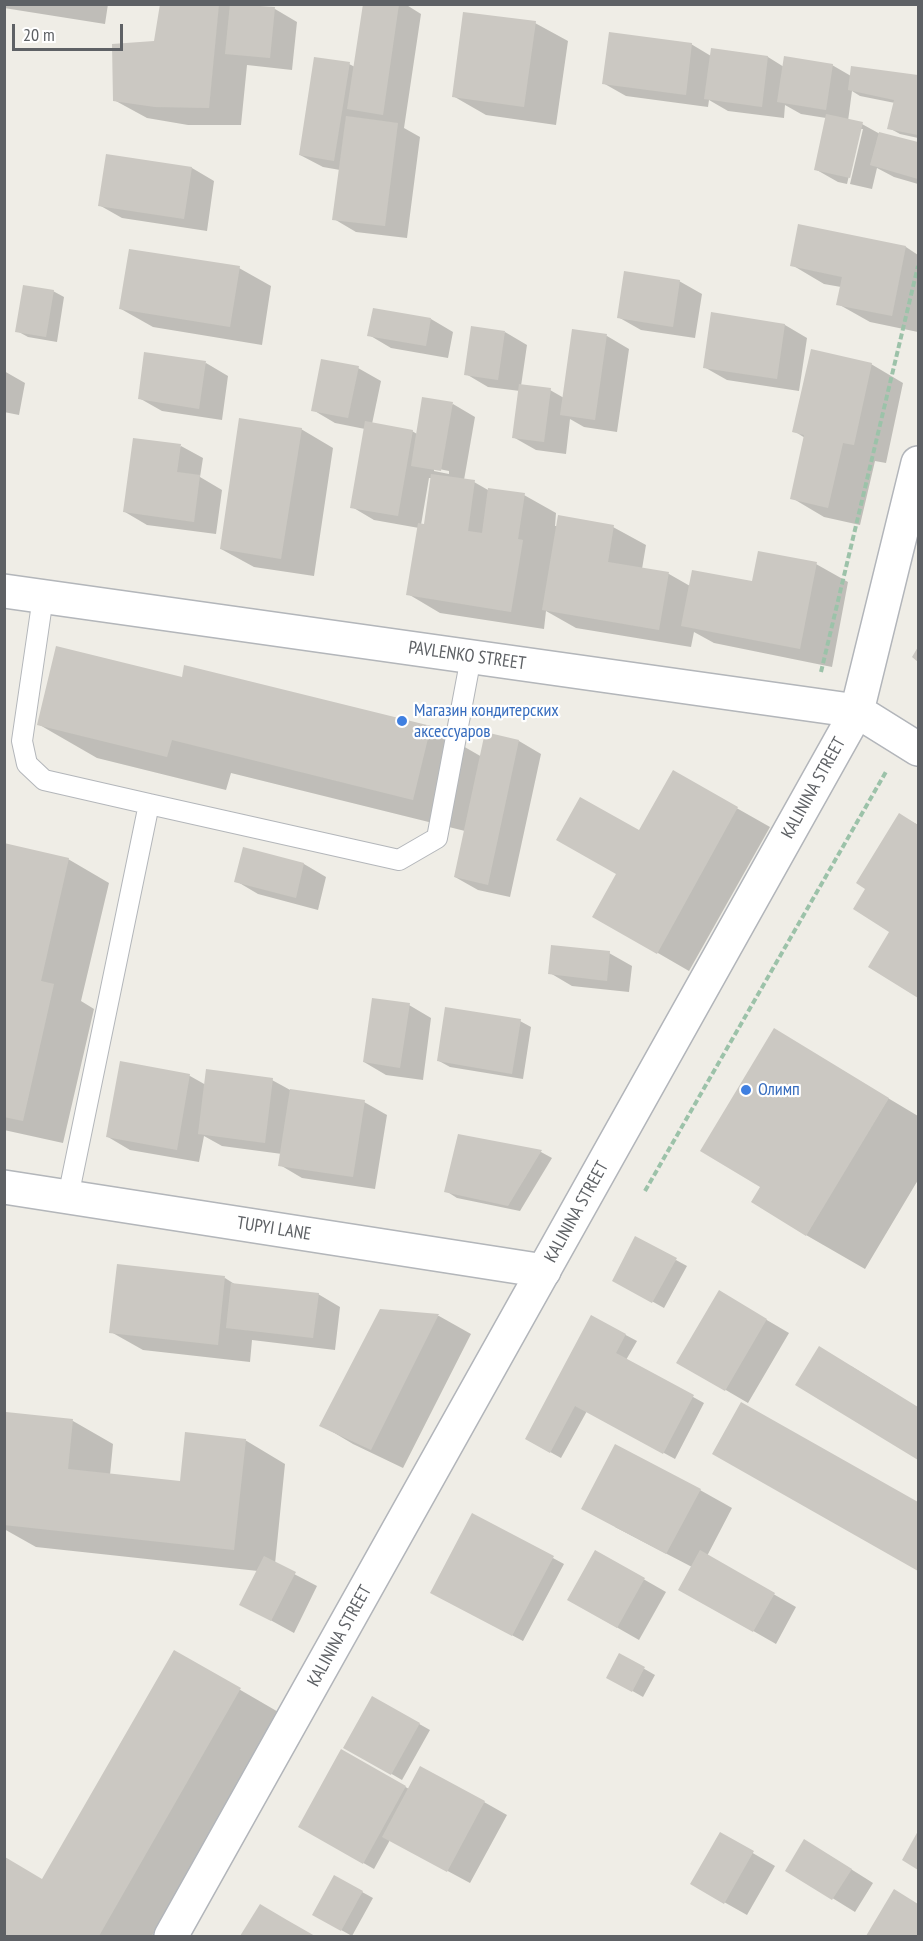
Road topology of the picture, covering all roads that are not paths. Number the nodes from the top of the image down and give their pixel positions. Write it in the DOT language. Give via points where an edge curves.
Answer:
graph roads {
  1 [pos="918,463"];
  2 [pos="4,591"];
  3 [pos="43,597"];
  4 [pos="471,657"];
  5 [pos="857,711"];
  6 [pos="918,749"];
  7 [pos="149,804"];
  8 [pos="4,1186"];
  9 [pos="68,1197"];
  10 [pos="544,1271"];
  11 [pos="171,1936"];
  1 -- 5 [label="main road, KALININA STREET"];
  2 -- 3 [label="main road, PAVLENKO STREET"];
  3 -- 4 [label="main road, PAVLENKO STREET"];
  3 -- 7 [label="lane" via="22,741 27,764 44,780"];
  4 -- 5 [label="main road, PAVLENKO STREET"];
  4 -- 7 [label="lane" via="437,838 399,860"];
  5 -- 6 [label="main road, PAVLENKO STREET"];
  5 -- 10 [label="main road, KALININA STREET"];
  7 -- 9 [label="lane"];
  8 -- 9 [label="main road, TUPYI LANE"];
  9 -- 10 [label="main road, TUPYI LANE"];
  10 -- 11 [label="main road, KALININA STREET"];
}
